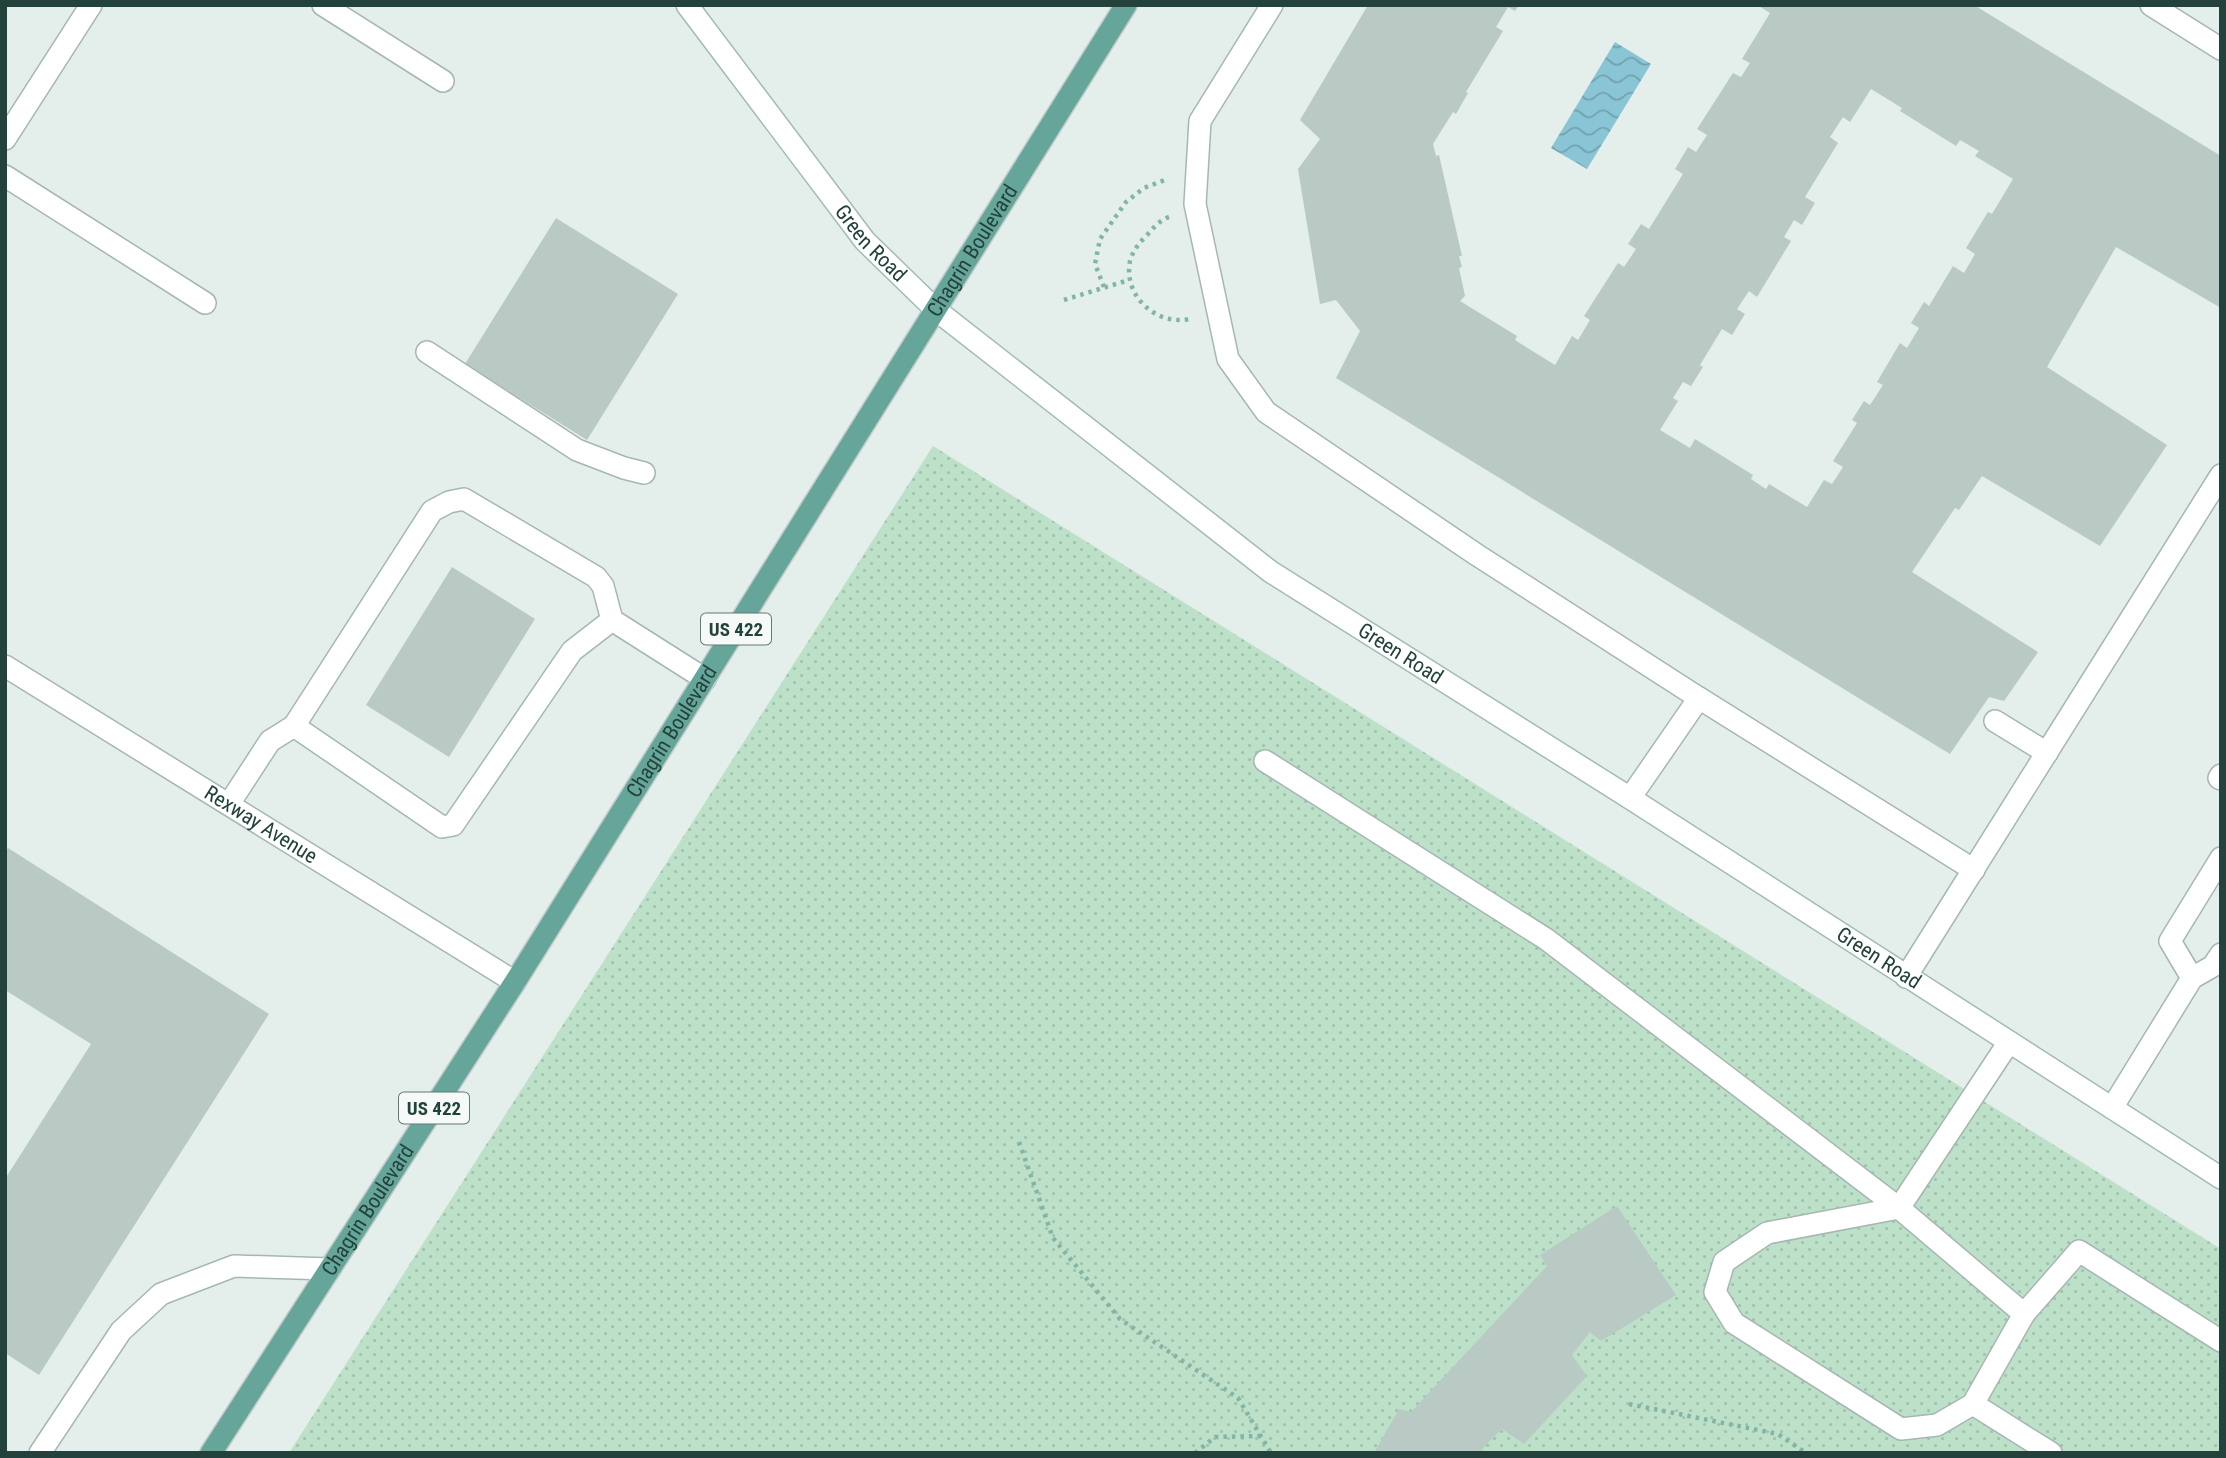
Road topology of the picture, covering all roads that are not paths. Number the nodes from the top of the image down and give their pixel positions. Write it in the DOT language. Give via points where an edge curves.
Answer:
graph roads {
  1 [pos="91,5"];
  2 [pos="323,5"];
  3 [pos="687,5"];
  4 [pos="1126,5"];
  5 [pos="1272,5"];
  6 [pos="2151,5"];
  7 [pos="2221,49"];
  8 [pos="443,82"];
  9 [pos="5,139"];
  10 [pos="5,176"];
  11 [pos="205,303"];
  12 [pos="936,310"];
  13 [pos="427,352"];
  14 [pos="644,473"];
  15 [pos="2221,475"];
  16 [pos="612,620"];
  17 [pos="5,666"];
  18 [pos="705,679"];
  19 [pos="1699,698"];
  20 [pos="1995,721"];
  21 [pos="294,726"];
  22 [pos="2047,753"];
  23 [pos="1265,761"];
  24 [pos="1630,798"];
  25 [pos="229,804"];
  26 [pos="2221,858"];
  27 [pos="1974,870"];
  28 [pos="2221,954"];
  29 [pos="1906,976"];
  30 [pos="2192,978"];
  31 [pos="515,982"];
  32 [pos="2009,1042"];
  33 [pos="2112,1108"];
  34 [pos="2221,1178"];
  35 [pos="1899,1208"];
  36 [pos="330,1269"];
  37 [pos="2024,1314"];
  38 [pos="2221,1340"];
  39 [pos="1973,1404"];
  40 [pos="40,1453"];
  41 [pos="211,1453"];
  42 [pos="2051,1453"];
  1 -- 9 [label="main road"];
  2 -- 8 [label="main road"];
  3 -- 12 [label="main road, Green Road" via="866,241"];
  4 -- 12 [label="main road, Chagrin Boulevard / US 422"];
  5 -- 19 [label="main road" via="1200,121 1195,204 1228,359 1266,412"];
  6 -- 7 [label="main road"];
  10 -- 11 [label="main road"];
  12 -- 18 [label="main road, Chagrin Boulevard / US 422"];
  12 -- 24 [label="main road, Green Road" via="1271,572"];
  13 -- 14 [label="main road" via="577,450"];
  15 -- 22 [label="main road"];
  16 -- 18 [label="main road"];
  16 -- 21 [label="main road" via="572,651 453,825 442,827"];
  16 -- 21 [label="main road" via="596,577 464,499 449,502 432,511"];
  17 -- 25 [label="main road, Rexway Avenue"];
  18 -- 31 [label="main road, Chagrin Boulevard / US 422"];
  19 -- 24 [label="main road"];
  19 -- 27 [label="main road"];
  20 -- 22 [label="main road"];
  21 -- 25 [label="main road" via="270,741"];
  22 -- 27 [label="main road"];
  23 -- 35 [label="main road" via="1546,939"];
  24 -- 29 [label="main road, Green Road"];
  25 -- 31 [label="main road, Rexway Avenue"];
  26 -- 30 [label="main road" via="2170,941"];
  27 -- 29 [label="main road"];
  28 -- 30 [label="main road" via="2213,966"];
  29 -- 32 [label="main road, Green Road"];
  30 -- 33 [label="main road"];
  31 -- 36 [label="main road, Chagrin Boulevard / US 422"];
  32 -- 33 [label="main road, Green Road"];
  32 -- 35 [label="main road"];
  33 -- 34 [label="main road, Green Road"];
  35 -- 37 [label="main road"];
  35 -- 39 [label="main road" via="1767,1233 1724,1262 1715,1292 1734,1323 1901,1429 1937,1425"];
  36 -- 40 [label="main road" via="234,1266 161,1294 121,1331"];
  36 -- 41 [label="main road, Chagrin Boulevard / US 422"];
  37 -- 38 [label="main road" via="2078,1251"];
  37 -- 39 [label="main road"];
  39 -- 42 [label="main road"];
}
